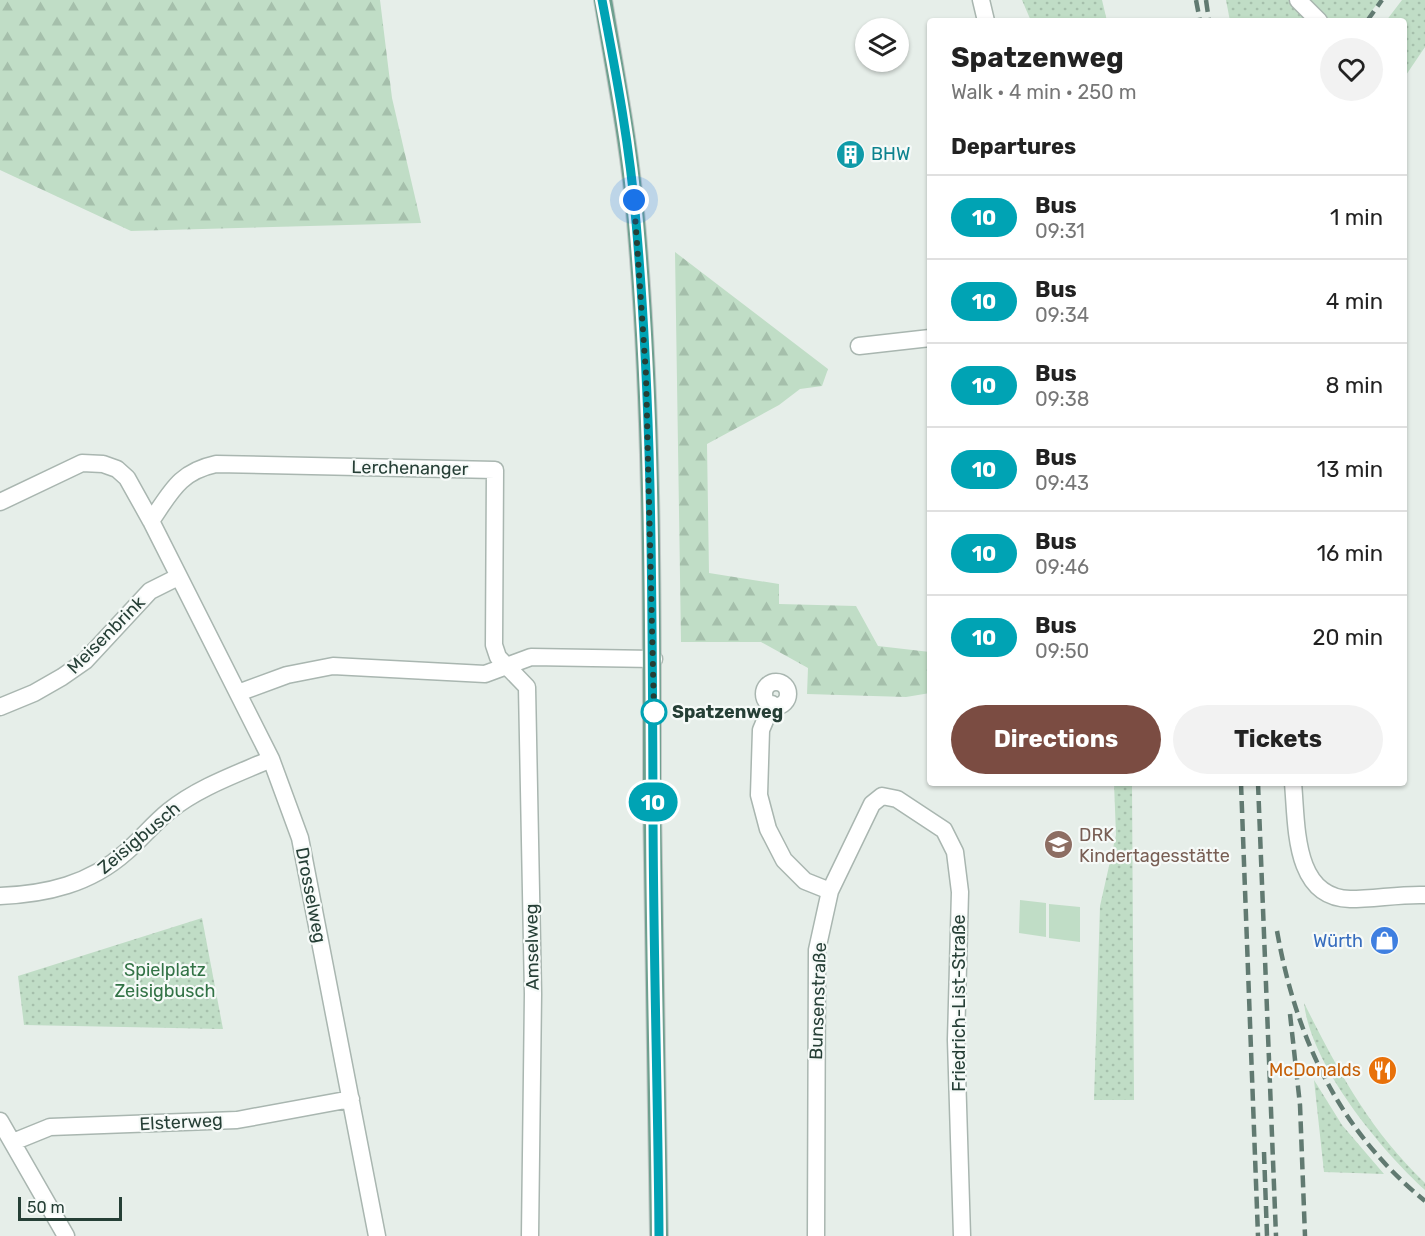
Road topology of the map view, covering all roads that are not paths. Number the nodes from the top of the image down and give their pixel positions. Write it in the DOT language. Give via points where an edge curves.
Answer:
graph roads {
  1 [pos="603,0"];
  2 [pos="981,0"];
  3 [pos="1298,0"];
  4 [pos="985,18"];
  5 [pos="1316,18"];
  6 [pos="927,338"];
  7 [pos="859,346"];
  8 [pos="0,502"];
  9 [pos="151,521"];
  10 [pos="178,577"];
  11 [pos="654,659"];
  12 [pos="506,667"];
  13 [pos="238,693"];
  14 [pos="772,705"];
  15 [pos="0,707"];
  16 [pos="271,759"];
  17 [pos="1293,786"];
  18 [pos="897,799"];
  19 [pos="830,891"];
  20 [pos="1425,895"];
  21 [pos="0,896"];
  22 [pos="351,1099"];
  23 [pos="0,1121"];
  24 [pos="13,1142"];
  25 [pos="66,1236"];
  26 [pos="377,1236"];
  27 [pos="530,1236"];
  28 [pos="659,1236"];
  29 [pos="816,1236"];
  30 [pos="962,1236"];
  1 -- 11 [label="main road" via="636,220 646,374"];
  2 -- 4 [label="street"];
  3 -- 5 [label="street"];
  6 -- 7 [label="street"];
  8 -- 9 [label="street, Drosselweg" via="82,463 104,464 127,478"];
  9 -- 10 [label="street, Drosselweg"];
  9 -- 12 [label="street, Lerchenanger" via="178,481 197,468 216,464 495,470 494,645"];
  10 -- 13 [label="street, Drosselweg"];
  10 -- 15 [label="street, Meisenbrink" via="150,591 85,661 34,693"];
  11 -- 12 [label="street" via="531,657"];
  11 -- 28 [label="main road" via="652,800"];
  12 -- 13 [label="street" via="485,674 333,666 287,675"];
  12 -- 27 [label="street, Amselweg" via="527,687 533,994"];
  13 -- 16 [label="street, Drosselweg"];
  14 -- 19 [label="street" via="761,730 759,795 768,829 784,860 805,881"];
  16 -- 21 [label="street, Zeisigbusch" via="191,796 98,873 34,895"];
  16 -- 22 [label="street, Drosselweg" via="300,838"];
  17 -- 20 [label="street" via="1305,866 1322,891 1352,899"];
  18 -- 19 [label="street, Bunsenstraße" via="882,796 872,804"];
  18 -- 30 [label="street, Friedrich-List-Straße" via="944,830 955,852 960,892 956,1040"];
  19 -- 29 [label="street, Bunsenstraße" via="817,951"];
  22 -- 24 [label="street, Elsterweg" via="237,1120 50,1127"];
  22 -- 26 [label="street, Drosselweg"];
  23 -- 24 [label="street"];
  24 -- 25 [label="street"];
}
